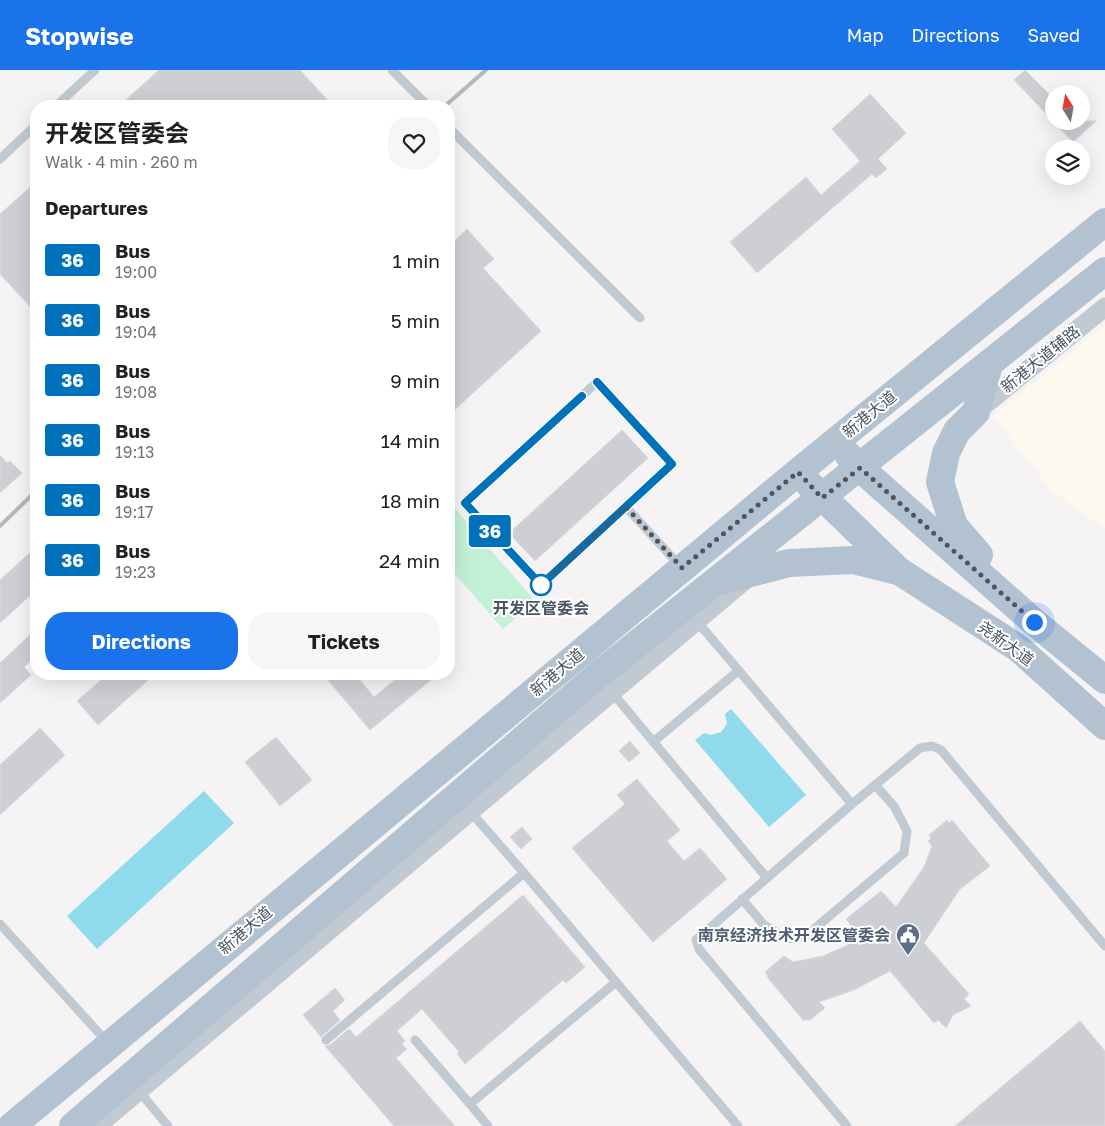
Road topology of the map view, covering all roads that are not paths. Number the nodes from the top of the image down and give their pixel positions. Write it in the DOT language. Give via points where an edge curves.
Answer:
graph roads {
  1 [pos="95,70"];
  2 [pos="392,70"];
  3 [pos="62,100"];
  4 [pos="422,100"];
  5 [pos="30,131"];
  6 [pos="455,134"];
  7 [pos="0,159"];
  8 [pos="1105,222"];
  9 [pos="1105,271"];
  10 [pos="1105,307"];
  11 [pos="640,318"];
  12 [pos="989,364"];
  13 [pos="976,412"];
  14 [pos="836,441"];
  15 [pos="860,468"];
  16 [pos="798,472"];
  17 [pos="822,498"];
  18 [pos="626,507"];
  19 [pos="682,568"];
  20 [pos="899,571"];
  21 [pos="754,572"];
  22 [pos="713,583"];
  23 [pos="690,613"];
  24 [pos="1034,622"];
  25 [pos="738,671"];
  26 [pos="1105,680"];
  27 [pos="605,684"];
  28 [pos="1105,726"];
  29 [pos="653,742"];
  30 [pos="875,785"];
  31 [pos="463,804"];
  32 [pos="852,804"];
  33 [pos="524,873"];
  34 [pos="767,878"];
  35 [pos="742,899"];
  36 [pos="0,924"];
  37 [pos="1105,946"];
  38 [pos="616,982"];
  39 [pos="326,1040"];
  40 [pos="415,1040"];
  41 [pos="109,1043"];
  42 [pos="139,1091"];
  43 [pos="470,1104"];
  44 [pos="12,1126"];
  45 [pos="73,1126"];
  46 [pos="97,1126"];
  47 [pos="168,1126"];
  48 [pos="488,1126"];
  49 [pos="738,1126"];
  50 [pos="847,1126"];
  1 -- 3 [label="lane"];
  2 -- 4 [label="lane"];
  5 -- 7 [label="lane"];
  6 -- 11 [label="lane"];
  8 -- 14 [label="main road, 新港大道"];
  9 -- 12 [label="main road, 新港大道"];
  10 -- 13 [label="street, 新港大道辅路"];
  12 -- 13 [label="main road, 尧新大道"];
  12 -- 15 [label="main road, 新港大道"];
  13 -- 24 [label="main road, 尧新大道" via="957,431 946,453 940,482 954,526"];
  14 -- 15 [label="main road, 尧新大道"];
  14 -- 16 [label="main road, 新港大道"];
  15 -- 17 [label="main road, 新港大道"];
  15 -- 24 [label="main road, 尧新大道"];
  16 -- 17 [label="main road, 尧新大道"];
  16 -- 19 [label="main road, 新港大道"];
  17 -- 20 [label="main road, 尧新大道"];
  17 -- 22 [label="main road, 新港大道"];
  18 -- 18 [label="lane" via="672,464 597,382 465,503 541,585"];
  18 -- 19 [label="lane"];
  19 -- 41 [label="main road, 新港大道"];
  20 -- 21 [label="main road, 尧新大道" via="853,560 789,563"];
  20 -- 28 [label="main road, 尧新大道" via="1018,648"];
  21 -- 22 [label="main road, 尧新大道"];
  21 -- 23 [label="street"];
  22 -- 23 [label="main road, 新港大道"];
  23 -- 25 [label="lane"];
  23 -- 27 [label="main road, 新港大道"];
  24 -- 26 [label="main road, 尧新大道"];
  25 -- 29 [label="lane"];
  25 -- 32 [label="lane"];
  27 -- 29 [label="lane"];
  27 -- 31 [label="main road, 新港大道"];
  29 -- 34 [label="lane"];
  30 -- 32 [label="lane"];
  30 -- 35 [label="lane" via="894,806 907,831 904,853 807,935 788,939 764,925"];
  30 -- 37 [label="lane" via="920,748 932,746 941,750"];
  31 -- 33 [label="lane"];
  31 -- 42 [label="street"];
  31 -- 45 [label="main road, 新港大道"];
  32 -- 34 [label="lane"];
  33 -- 38 [label="lane"];
  33 -- 39 [label="lane"];
  34 -- 35 [label="lane"];
  35 -- 50 [label="lane" via="696,940 699,949"];
  36 -- 41 [label="lane"];
  38 -- 43 [label="lane"];
  38 -- 49 [label="lane"];
  40 -- 43 [label="lane"];
  41 -- 44 [label="main road, 新港大道"];
  42 -- 46 [label="street"];
  42 -- 47 [label="lane"];
  43 -- 48 [label="lane"];
}
